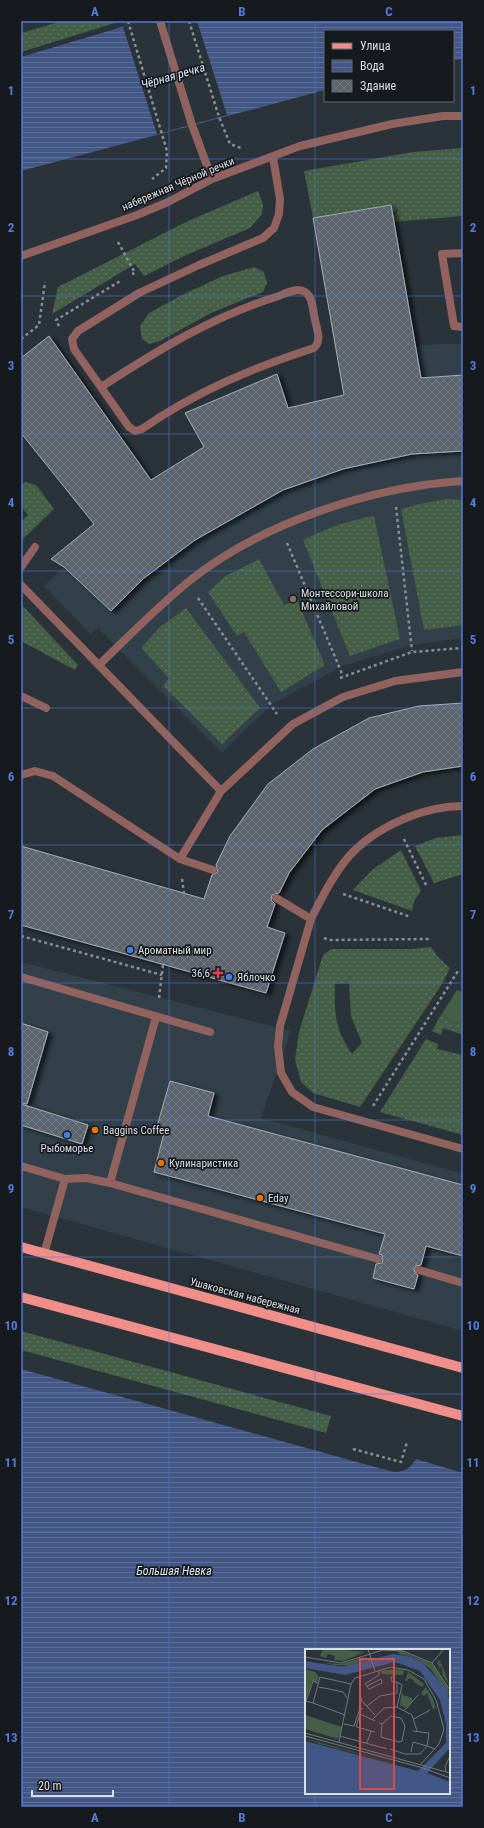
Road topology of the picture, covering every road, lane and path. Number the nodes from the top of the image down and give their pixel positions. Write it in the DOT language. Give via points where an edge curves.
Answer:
graph roads {
  1 [pos="128,21"];
  2 [pos="160,21"];
  3 [pos="189,21"];
  4 [pos="463,116"];
  5 [pos="244,149"];
  6 [pos="273,157"];
  7 [pos="152,179"];
  8 [pos="212,179"];
  9 [pos="118,242"];
  10 [pos="463,253"];
  11 [pos="21,256"];
  12 [pos="130,275"];
  13 [pos="126,278"];
  14 [pos="45,282"];
  15 [pos="56,320"];
  16 [pos="463,327"];
  17 [pos="21,339"];
  18 [pos="101,388"];
  19 [pos="463,481"];
  20 [pos="388,507"];
  21 [pos="280,544"];
  22 [pos="35,547"];
  23 [pos="21,567"];
  24 [pos="21,585"];
  25 [pos="195,594"];
  26 [pos="463,648"];
  27 [pos="412,652"];
  28 [pos="99,665"];
  29 [pos="463,672"];
  30 [pos="343,676"];
  31 [pos="337,680"];
  32 [pos="21,696"];
  33 [pos="46,708"];
  34 [pos="283,711"];
  35 [pos="21,775"];
  36 [pos="221,791"];
  37 [pos="463,806"];
  38 [pos="408,849"];
  39 [pos="180,859"];
  40 [pos="213,870"];
  41 [pos="427,887"];
  42 [pos="350,897"];
  43 [pos="276,898"];
  44 [pos="411,917"];
  45 [pos="311,919"];
  46 [pos="21,936"];
  47 [pos="429,938"];
  48 [pos="329,940"];
  49 [pos="164,965"];
  50 [pos="458,971"];
  51 [pos="162,975"];
  52 [pos="21,977"];
  53 [pos="156,1017"];
  54 [pos="210,1032"];
  55 [pos="371,1110"];
  56 [pos="463,1149"];
  57 [pos="21,1166"];
  58 [pos="65,1179"];
  59 [pos="110,1183"];
  60 [pos="21,1247"];
  61 [pos="44,1254"];
  62 [pos="378,1259"];
  63 [pos="419,1270"];
  64 [pos="463,1283"];
  65 [pos="21,1297"];
  66 [pos="463,1368"];
  67 [pos="463,1416"];
  68 [pos="407,1442"];
  69 [pos="353,1449"];
  1 -- 7 [label="path" via="167,151 166,168"];
  2 -- 8 [label="street" via="192,126"];
  3 -- 5 [label="path" via="230,144"];
  4 -- 6 [label="street, набережная Чёрной речки" via="443,116 392,124 300,146"];
  6 -- 8 [label="street, набережная Чёрной речки"];
  6 -- 18 [label="street" via="280,199 279,214 274,228 263,238 139,293 78,332 72,339 74,349"];
  8 -- 11 [label="street, набережная Чёрной речки" via="149,210"];
  9 -- 12 [label="path" via="134,273"];
  10 -- 16 [label="street" via="442,254 454,326"];
  13 -- 15 [label="path"];
  14 -- 17 [label="path" via="39,325"];
  18 -- 18 [label="street" via="172,341 216,319 266,299 298,290 305,291 310,297 319,337 314,348 243,373 212,387 142,430 135,431 129,427"];
  19 -- 28 [label="street" via="388,490 332,506 283,526 229,554 189,581"];
  20 -- 27 [label="path" via="396,505"];
  21 -- 30 [label="path" via="286,541"];
  22 -- 23 [label="street"];
  24 -- 28 [label="street"];
  25 -- 34 [label="path" via="277,714"];
  26 -- 27 [label="path"];
  27 -- 30 [label="path"];
  28 -- 36 [label="street"];
  29 -- 36 [label="street" via="395,681 343,697 293,724"];
  30 -- 31 [label="path"];
  32 -- 33 [label="street"];
  35 -- 39 [label="street" via="35,771 54,776"];
  36 -- 39 [label="street"];
  37 -- 45 [label="street" via="444,806 395,822 355,850 327,888"];
  38 -- 41 [label="path"];
  39 -- 40 [label="street"];
  42 -- 44 [label="path"];
  43 -- 45 [label="street"];
  45 -- 56 [label="street" via="280,1026 278,1046 281,1073 292,1092 313,1107"];
  46 -- 51 [label="path"];
  47 -- 48 [label="path"];
  49 -- 51 [label="path"];
  50 -- 55 [label="path"];
  51 -- 53 [label="path"];
  52 -- 53 [label="street"];
  53 -- 54 [label="street"];
  53 -- 59 [label="street"];
  57 -- 58 [label="street"];
  58 -- 59 [label="street" via="86,1178"];
  58 -- 61 [label="street"];
  59 -- 62 [label="street"];
  60 -- 61 [label="main road, Ушаковская набережная"];
  61 -- 66 [label="main road, Ушаковская набережная"];
  63 -- 64 [label="street"];
  65 -- 67 [label="main road"];
  68 -- 69 [label="path" via="401,1462"];
}
